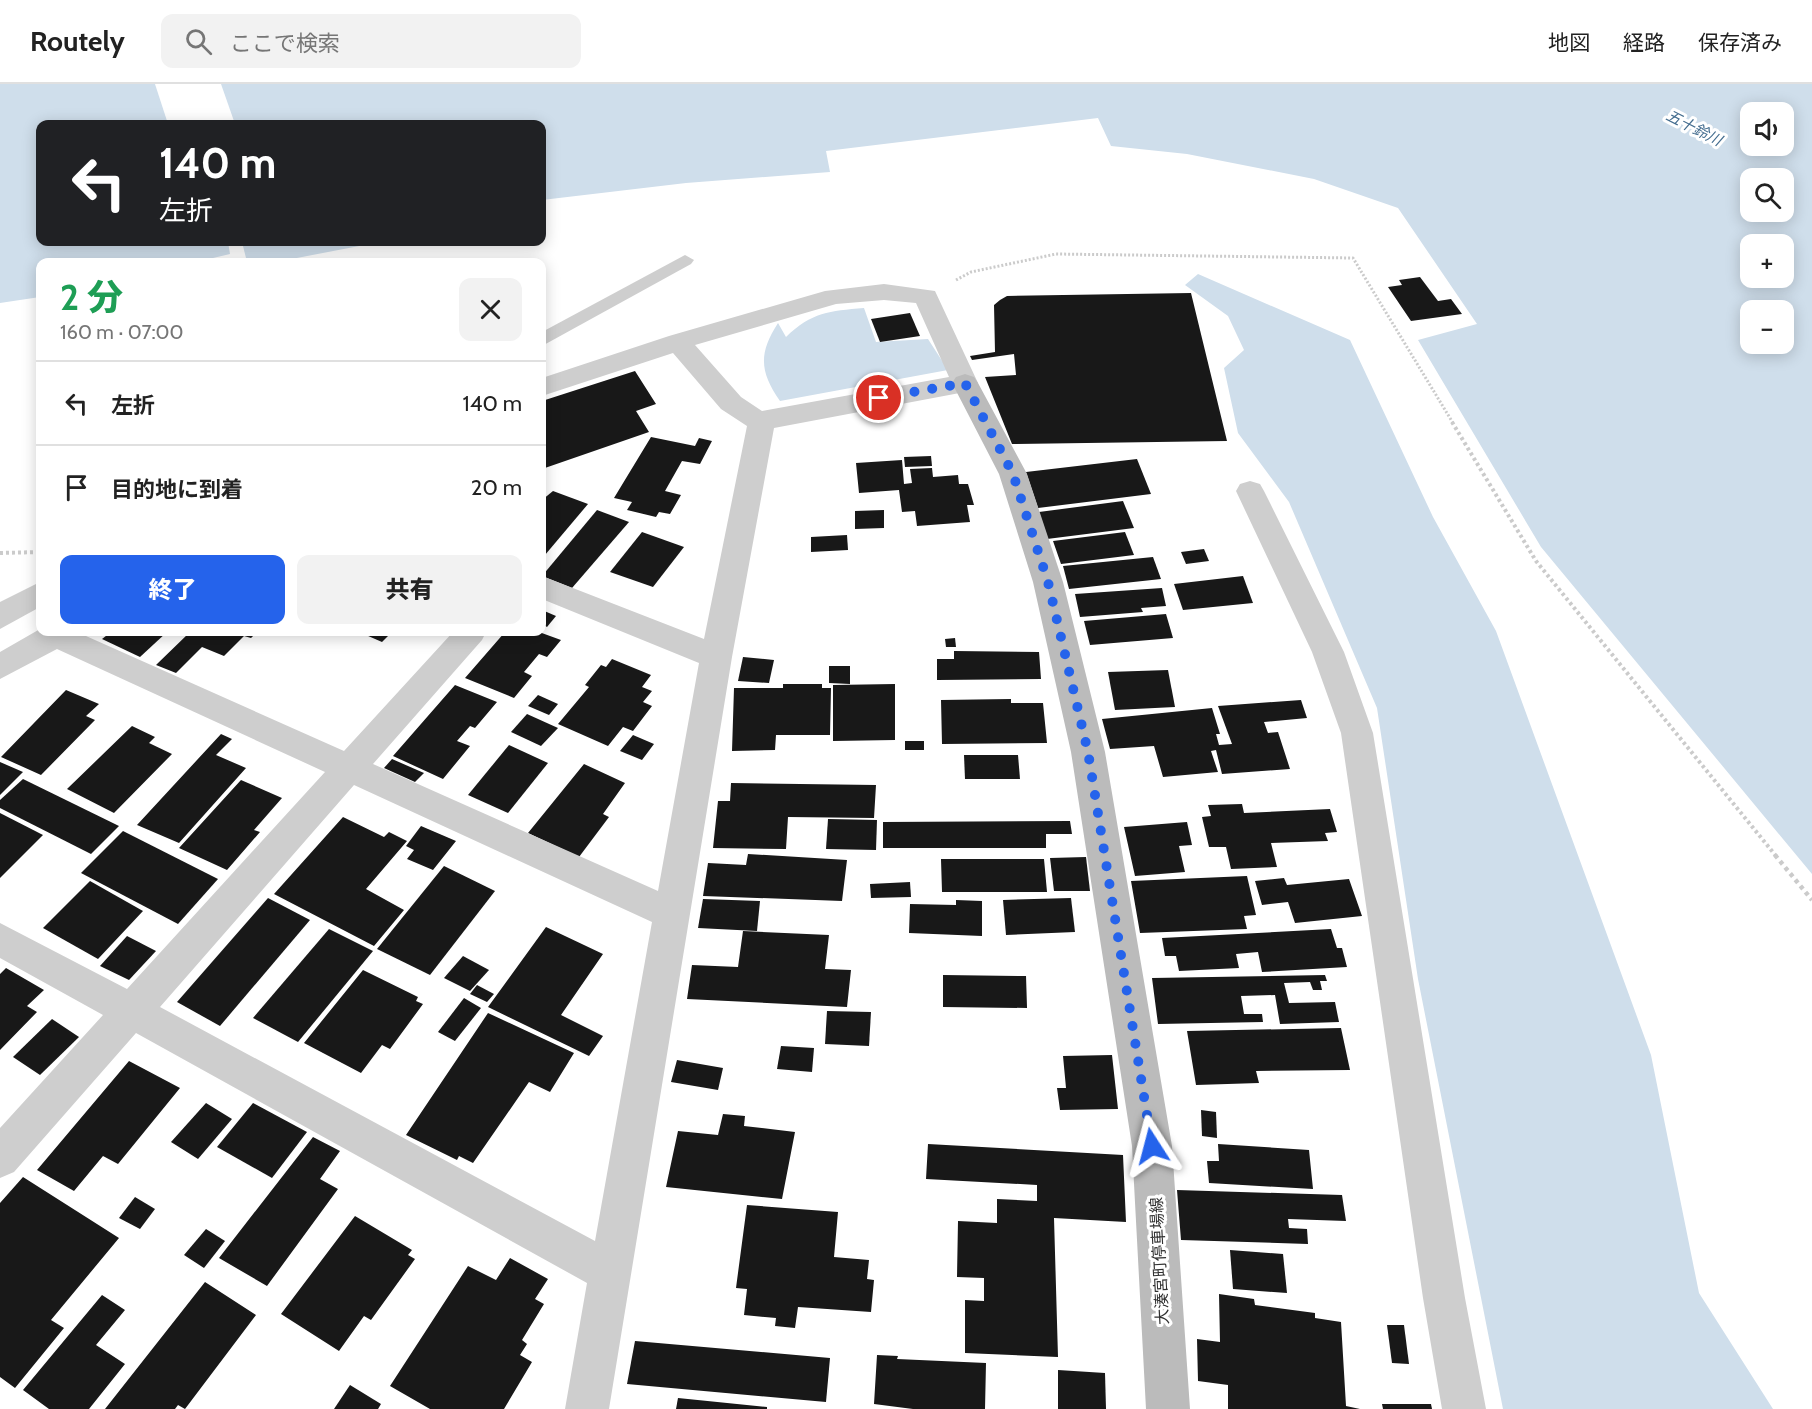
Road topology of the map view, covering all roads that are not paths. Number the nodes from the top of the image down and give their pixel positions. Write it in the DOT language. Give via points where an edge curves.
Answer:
graph roads {
  1 [pos="685,260"];
  2 [pos="546,338"];
  3 [pos="678,342"];
  4 [pos="965,383"];
  5 [pos="546,386"];
  6 [pos="761,423"];
  7 [pos="1250,491"];
  8 [pos="546,589"];
  9 [pos="36,595"];
  10 [pos="0,617"];
  11 [pos="53,636"];
  12 [pos="65,636"];
  13 [pos="467,636"];
  14 [pos="716,657"];
  15 [pos="0,666"];
  16 [pos="349,767"];
  17 [pos="672,914"];
  18 [pos="0,939"];
  19 [pos="132,1009"];
  20 [pos="0,1158"];
  21 [pos="610,1272"];
  22 [pos="587,1409"];
  23 [pos="1168,1409"];
  24 [pos="1464,1409"];
  1 -- 2 [label="lane"];
  3 -- 4 [label="street" via="834,296 884,292 926,297"];
  3 -- 5 [label="street"];
  3 -- 6 [label="street" via="731,403"];
  4 -- 6 [label="street" via="771,417"];
  4 -- 23 [label="main road, 大湊宮町停車場線" via="1016,485 1048,582 1088,752 1152,1146"];
  6 -- 14 [label="street"];
  7 -- 24 [label="street" via="1328,652 1357,733"];
  8 -- 14 [label="street"];
  9 -- 10 [label="street"];
  11 -- 15 [label="street"];
  12 -- 16 [label="street"];
  13 -- 16 [label="street"];
  14 -- 17 [label="street"];
  16 -- 17 [label="street"];
  16 -- 19 [label="street"];
  17 -- 21 [label="street"];
  18 -- 19 [label="street"];
  19 -- 20 [label="street"];
  19 -- 21 [label="street"];
  21 -- 22 [label="street"];
}
